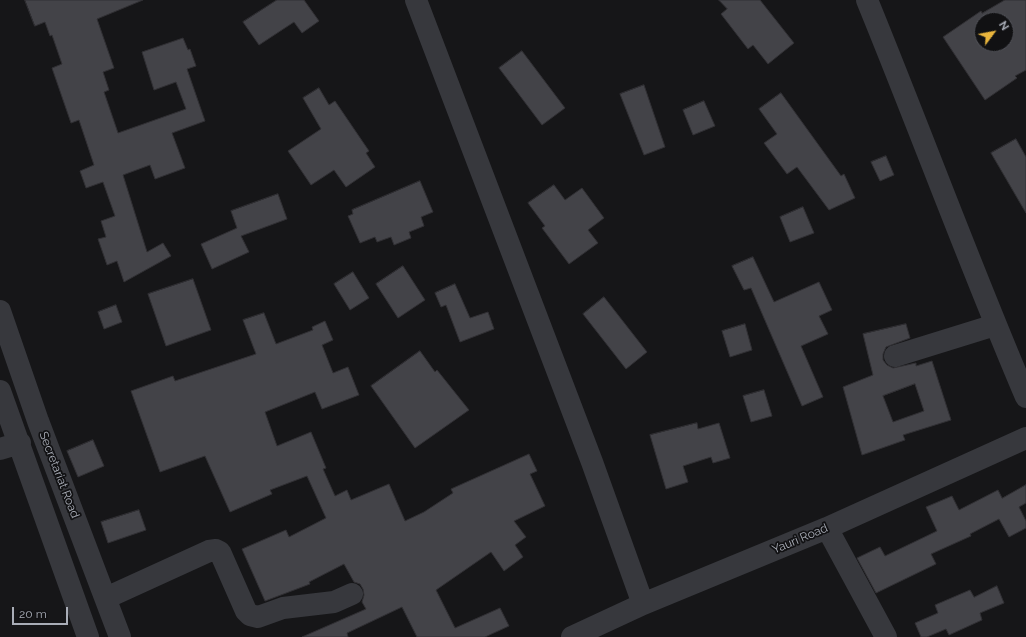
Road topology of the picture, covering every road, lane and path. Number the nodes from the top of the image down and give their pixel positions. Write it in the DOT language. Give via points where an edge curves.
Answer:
graph roads {
  1 [pos="416,0"];
  2 [pos="867,0"];
  3 [pos="0,311"];
  4 [pos="995,325"];
  5 [pos="895,356"];
  6 [pos="0,391"];
  7 [pos="1026,397"];
  8 [pos="1026,438"];
  9 [pos="10,446"];
  10 [pos="826,528"];
  11 [pos="352,594"];
  12 [pos="106,598"];
  13 [pos="643,604"];
  14 [pos="88,637"];
  15 [pos="120,637"];
  16 [pos="572,637"];
  17 [pos="886,637"];
  1 -- 13 [label="street" via="589,454"];
  2 -- 4 [label="street"];
  3 -- 12 [label="street, Secretariat Road" via="38,421"];
  4 -- 5 [label="street"];
  4 -- 7 [label="street"];
  6 -- 9 [label="street"];
  8 -- 10 [label="street, Yauri Road"];
  9 -- 14 [label="street"];
  10 -- 13 [label="street, Yauri Road"];
  10 -- 17 [label="street"];
  11 -- 12 [label="street" via="334,602 283,608 258,617 250,615 220,552 216,550"];
  12 -- 15 [label="street, Secretariat Road"];
  13 -- 16 [label="street, Yauri Road"];
}
